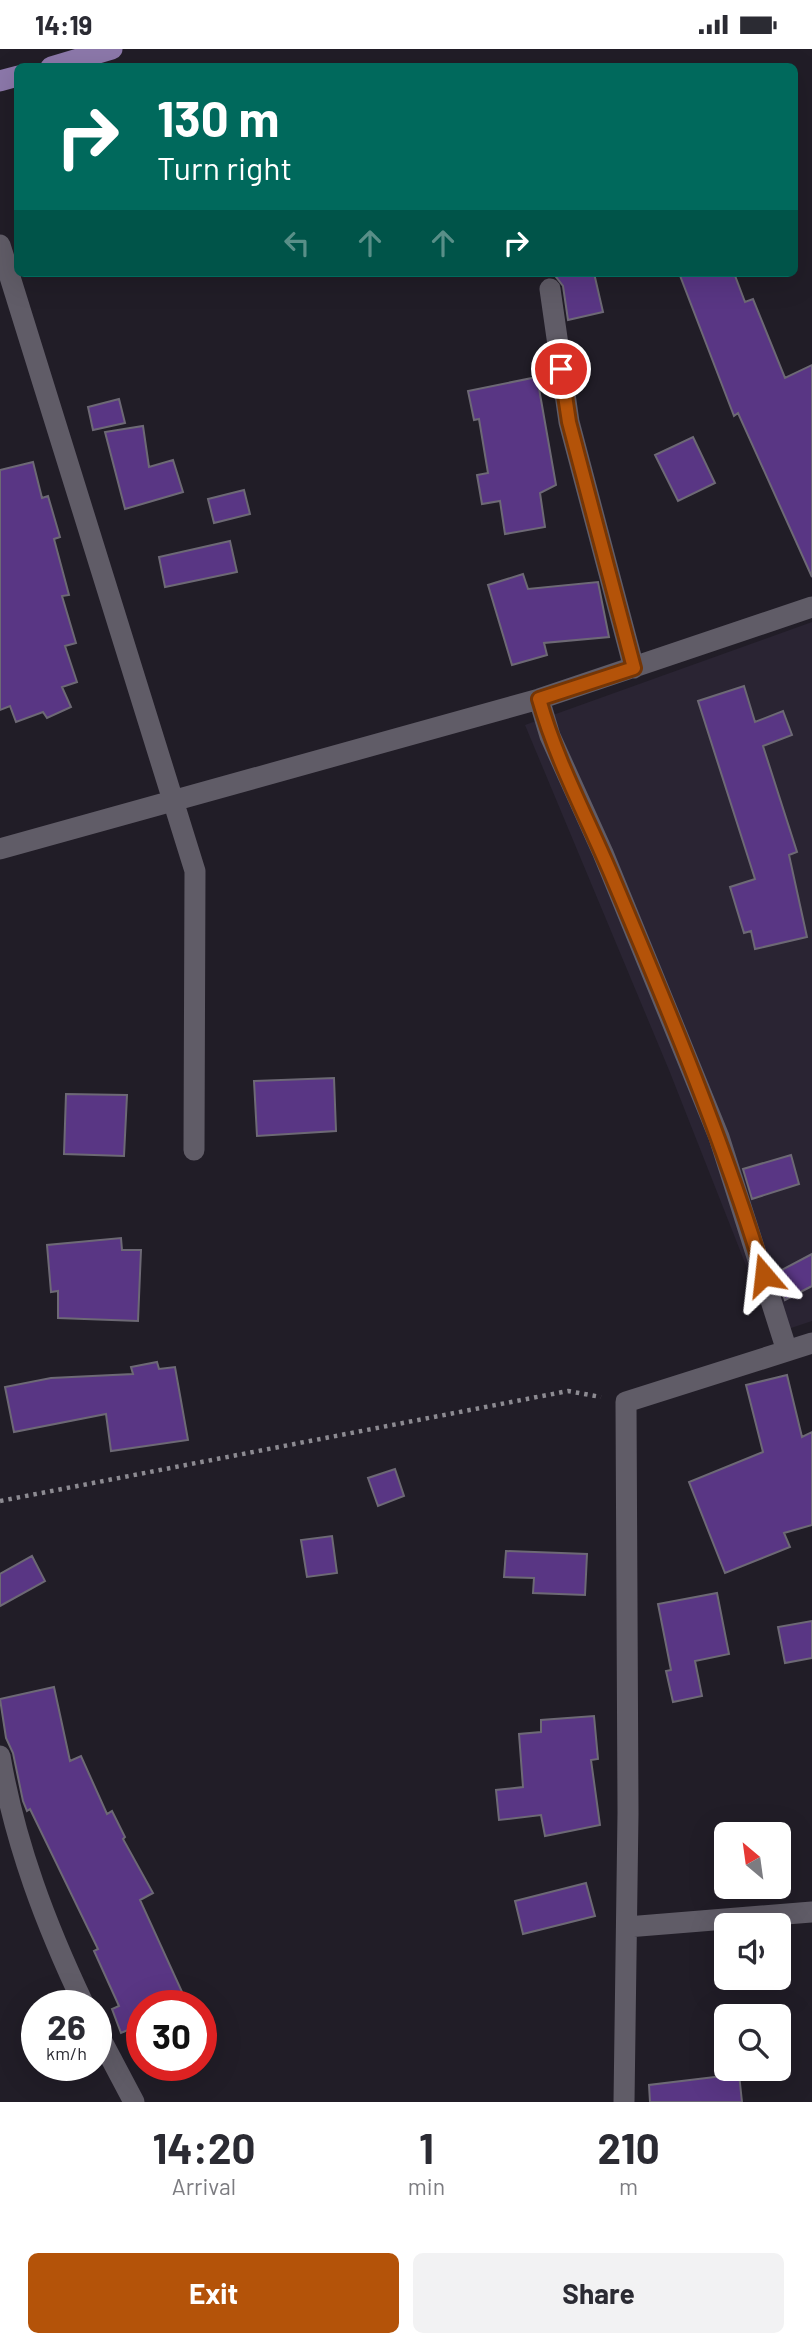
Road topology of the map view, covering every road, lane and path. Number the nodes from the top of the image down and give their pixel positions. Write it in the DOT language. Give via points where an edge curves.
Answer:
graph roads {
  1 [pos="112,49"];
  2 [pos="65,63"];
  3 [pos="0,245"];
  4 [pos="550,289"];
  5 [pos="812,607"];
  6 [pos="634,668"];
  7 [pos="539,699"];
  8 [pos="172,799"];
  9 [pos="0,849"];
  10 [pos="194,1150"];
  11 [pos="812,1343"];
  12 [pos="787,1351"];
  13 [pos="626,1402"];
  14 [pos="0,1501"];
  15 [pos="0,1756"];
  16 [pos="812,1912"];
  17 [pos="627,1927"];
  18 [pos="77,1990"];
  19 [pos="112,2060"];
  20 [pos="134,2102"];
  21 [pos="624,2102"];
  1 -- 2 [label="main road"];
  3 -- 8 [label="street"];
  4 -- 6 [label="street" via="569,422"];
  5 -- 6 [label="street"];
  6 -- 7 [label="street"];
  7 -- 8 [label="street"];
  7 -- 12 [label="street" via="550,736 719,1137"];
  8 -- 9 [label="street"];
  8 -- 10 [label="street" via="195,871"];
  11 -- 12 [label="street"];
  12 -- 13 [label="street"];
  13 -- 14 [label="path" via="568,1391"];
  13 -- 17 [label="street"];
  15 -- 18 [label="street" via="7,1797 46,1925"];
  16 -- 17 [label="street"];
  17 -- 21 [label="street"];
  19 -- 20 [label="street"];
}
